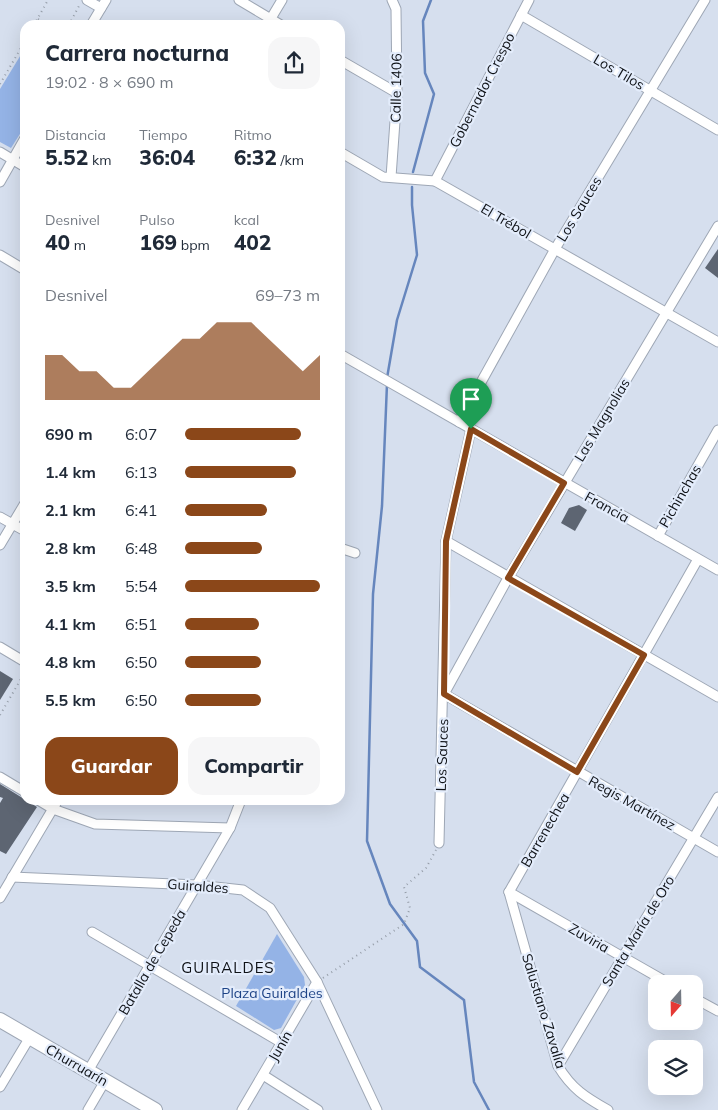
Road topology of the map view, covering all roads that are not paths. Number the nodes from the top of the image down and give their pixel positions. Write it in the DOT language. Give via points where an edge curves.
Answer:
graph roads {
  1 [pos="87,0"];
  2 [pos="239,0"];
  3 [pos="282,0"];
  4 [pos="392,0"];
  5 [pos="529,0"];
  6 [pos="705,0"];
  7 [pos="103,4"];
  8 [pos="521,15"];
  9 [pos="94,20"];
  10 [pos="266,20"];
  11 [pos="270,20"];
  12 [pos="345,63"];
  13 [pos="650,90"];
  14 [pos="397,93"];
  15 [pos="718,130"];
  16 [pos="20,147"];
  17 [pos="0,152"];
  18 [pos="345,155"];
  19 [pos="13,159"];
  20 [pos="20,164"];
  21 [pos="392,177"];
  22 [pos="435,181"];
  23 [pos="0,182"];
  24 [pos="718,226"];
  25 [pos="716,235"];
  26 [pos="555,249"];
  27 [pos="0,255"];
  28 [pos="20,267"];
  29 [pos="666,312"];
  30 [pos="718,342"];
  31 [pos="345,357"];
  32 [pos="459,422"];
  33 [pos="471,429"];
  34 [pos="718,430"];
  35 [pos="709,446"];
  36 [pos="718,451"];
  37 [pos="564,483"];
  38 [pos="20,512"];
  39 [pos="0,516"];
  40 [pos="13,524"];
  41 [pos="20,528"];
  42 [pos="658,536"];
  43 [pos="446,541"];
  44 [pos="0,545"];
  45 [pos="345,550"];
  46 [pos="356,553"];
  47 [pos="698,559"];
  48 [pos="718,570"];
  49 [pos="508,578"];
  50 [pos="0,647"];
  51 [pos="644,655"];
  52 [pos="20,659"];
  53 [pos="444,694"];
  54 [pos="718,697"];
  55 [pos="577,772"];
  56 [pos="0,778"];
  57 [pos="20,789"];
  58 [pos="718,797"];
  59 [pos="46,805"];
  60 [pos="55,805"];
  61 [pos="239,805"];
  62 [pos="53,809"];
  63 [pos="230,828"];
  64 [pos="694,838"];
  65 [pos="440,843"];
  66 [pos="718,852"];
  67 [pos="12,878"];
  68 [pos="197,885"];
  69 [pos="509,892"];
  70 [pos="0,898"];
  71 [pos="92,932"];
  72 [pos="623,957"];
  73 [pos="150,966"];
  74 [pos="654,975"];
  75 [pos="318,982"];
  76 [pos="703,1003"];
  77 [pos="718,1012"];
  78 [pos="0,1020"];
  79 [pos="30,1037"];
  80 [pos="282,1043"];
  81 [pos="558,1066"];
  82 [pos="88,1071"];
  83 [pos="263,1075"];
  84 [pos="105,1081"];
  85 [pos="0,1087"];
  86 [pos="88,1110"];
  87 [pos="155,1110"];
  88 [pos="242,1110"];
  89 [pos="318,1110"];
  90 [pos="377,1110"];
  91 [pos="608,1110"];
  1 -- 7 [label="street"];
  2 -- 10 [label="street"];
  3 -- 11 [label="street"];
  4 -- 14 [label="street, Calle 1406" via="396,8"];
  5 -- 8 [label="street, Gobernador Crespo"];
  6 -- 13 [label="street, Los Sauces"];
  7 -- 9 [label="street"];
  8 -- 13 [label="street, Los Tilos"];
  8 -- 22 [label="street, Gobernador Crespo"];
  12 -- 14 [label="street"];
  13 -- 15 [label="street, Los Tilos"];
  13 -- 26 [label="street, Los Sauces"];
  14 -- 21 [label="street, Calle 1406"];
  16 -- 19 [label="street"];
  17 -- 19 [label="street"];
  18 -- 21 [label="street, El Trébol" via="383,177"];
  19 -- 20 [label="street"];
  19 -- 23 [label="street"];
  21 -- 22 [label="street, El Trébol"];
  22 -- 26 [label="street, El Trébol"];
  24 -- 25 [label="street, Las Magnolias"];
  25 -- 29 [label="street, Las Magnolias"];
  26 -- 29 [label="street, El Trébol"];
  26 -- 32 [label="street, Los Sauces"];
  27 -- 28 [label="street"];
  29 -- 30 [label="street, El Trébol"];
  29 -- 37 [label="street, Las Magnolias"];
  31 -- 32 [label="street, Francia"];
  32 -- 33 [label="street, Francia"];
  33 -- 37 [label="street, Francia"];
  33 -- 43 [label="street, Los Sauces"];
  34 -- 35 [label="street, Pichinchas"];
  35 -- 36 [label="street"];
  35 -- 42 [label="street, Pichinchas"];
  37 -- 42 [label="street, Francia"];
  37 -- 49 [label="street, Las Magnolias"];
  38 -- 40 [label="street"];
  39 -- 40 [label="street"];
  40 -- 41 [label="street"];
  40 -- 44 [label="street"];
  42 -- 47 [label="street, Francia"];
  43 -- 49 [label="street"];
  43 -- 53 [label="street, Los Sauces"];
  45 -- 46 [label="street"];
  47 -- 48 [label="street, Francia"];
  47 -- 51 [label="street, Barrenechea"];
  49 -- 51 [label="street"];
  49 -- 53 [label="street, Las Magnolias"];
  50 -- 52 [label="street"];
  51 -- 54 [label="street"];
  51 -- 55 [label="street, Barrenechea"];
  53 -- 55 [label="street, Regis Martínez"];
  53 -- 65 [label="street, Los Sauces"];
  55 -- 64 [label="street, Regis Martínez"];
  55 -- 69 [label="street, Barrenechea"];
  56 -- 57 [label="street"];
  58 -- 64 [label="street, Santa María de Oro"];
  59 -- 62 [label="street"];
  60 -- 62 [label="street"];
  61 -- 63 [label="street, Batalla de Cepeda"];
  62 -- 63 [label="street" via="95,824"];
  62 -- 67 [label="street"];
  63 -- 68 [label="street, Batalla de Cepeda"];
  64 -- 66 [label="street, Regis Martínez"];
  64 -- 72 [label="street, Santa María de Oro"];
  67 -- 68 [label="street, Guiraldes"];
  67 -- 70 [label="street"];
  68 -- 73 [label="street, Batalla de Cepeda"];
  68 -- 75 [label="street, Guiraldes" via="243,890 270,908"];
  69 -- 72 [label="street, Zuviria"];
  69 -- 81 [label="street, Salustiano Zavalía"];
  71 -- 73 [label="street"];
  72 -- 74 [label="street, Zuviria"];
  72 -- 81 [label="street, Santa María de Oro"];
  73 -- 80 [label="street"];
  73 -- 82 [label="street, Batalla de Cepeda"];
  75 -- 80 [label="street, Junín"];
  75 -- 90 [label="street, Guiraldes"];
  76 -- 77 [label="street"];
  78 -- 79 [label="main road, Churruarín"];
  79 -- 82 [label="main road, Churruarín"];
  79 -- 85 [label="street"];
  80 -- 83 [label="street, Junín"];
  81 -- 91 [label="street, Salustiano Zavalía" via="569,1083"];
  82 -- 84 [label="main road, Churruarín"];
  83 -- 88 [label="street, Junín"];
  83 -- 89 [label="street"];
  84 -- 86 [label="street"];
  84 -- 87 [label="main road, Churruarín"];
}
